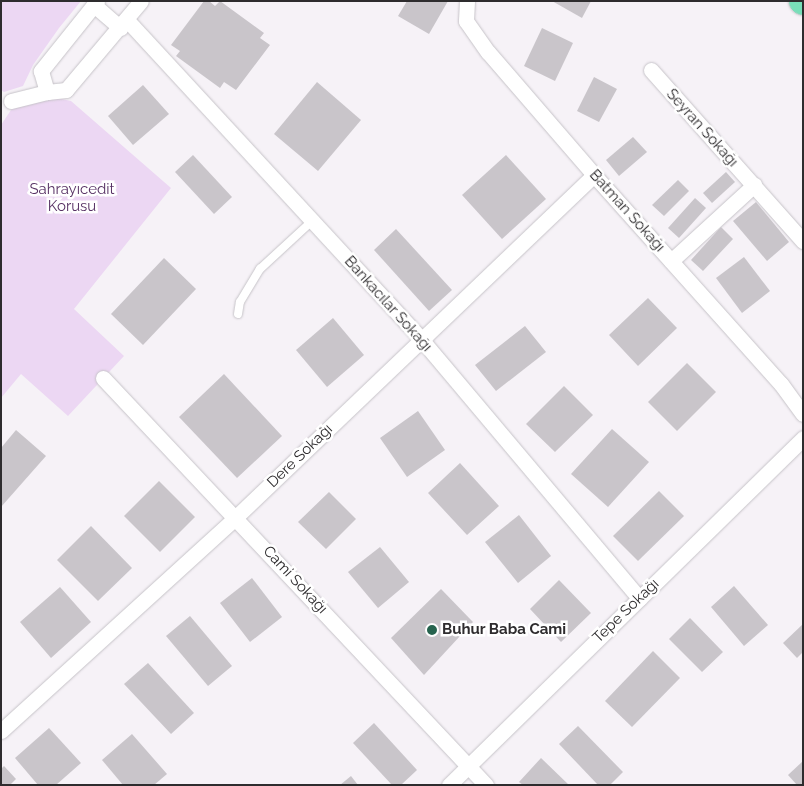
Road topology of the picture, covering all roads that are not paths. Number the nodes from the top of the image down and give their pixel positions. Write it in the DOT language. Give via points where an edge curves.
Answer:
graph roads {
  1 [pos="141,1"];
  2 [pos="468,1"];
  3 [pos="95,3"];
  4 [pos="124,24"];
  5 [pos="651,70"];
  6 [pos="47,92"];
  7 [pos="11,101"];
  8 [pos="594,176"];
  9 [pos="754,185"];
  10 [pos="312,221"];
  11 [pos="803,241"];
  12 [pos="671,261"];
  13 [pos="238,314"];
  14 [pos="421,339"];
  15 [pos="103,378"];
  16 [pos="803,414"];
  17 [pos="803,438"];
  18 [pos="236,517"];
  19 [pos="639,598"];
  20 [pos="1,731"];
  21 [pos="468,766"];
  22 [pos="449,785"];
  23 [pos="486,785"];
  1 -- 4 [label="street"];
  2 -- 8 [label="street, Batman Sokağı" via="466,20 488,52"];
  3 -- 4 [label="street, Bankacılar Sokağı"];
  3 -- 6 [label="street" via="41,71"];
  4 -- 6 [label="street" via="66,90"];
  4 -- 10 [label="street, Bankacılar Sokağı"];
  5 -- 9 [label="street, Seyran Sokağı"];
  6 -- 7 [label="street"];
  8 -- 12 [label="street, Batman Sokağı"];
  8 -- 14 [label="street, Dere Sokağı"];
  9 -- 11 [label="street, Seyran Sokağı"];
  9 -- 12 [label="street"];
  10 -- 13 [label="lane" via="260,269 240,302"];
  10 -- 14 [label="street, Bankacılar Sokağı"];
  12 -- 16 [label="street, Batman Sokağı"];
  14 -- 18 [label="street, Dere Sokağı"];
  14 -- 19 [label="street, Bankacılar Sokağı"];
  15 -- 18 [label="street, Cami Sokağı"];
  17 -- 19 [label="street, Tepe Sokağı"];
  18 -- 20 [label="street, Dere Sokağı"];
  18 -- 21 [label="street, Cami Sokağı"];
  19 -- 21 [label="street, Tepe Sokağı"];
  21 -- 22 [label="street, Tepe Sokağı"];
  21 -- 23 [label="street, Cami Sokağı"];
}
